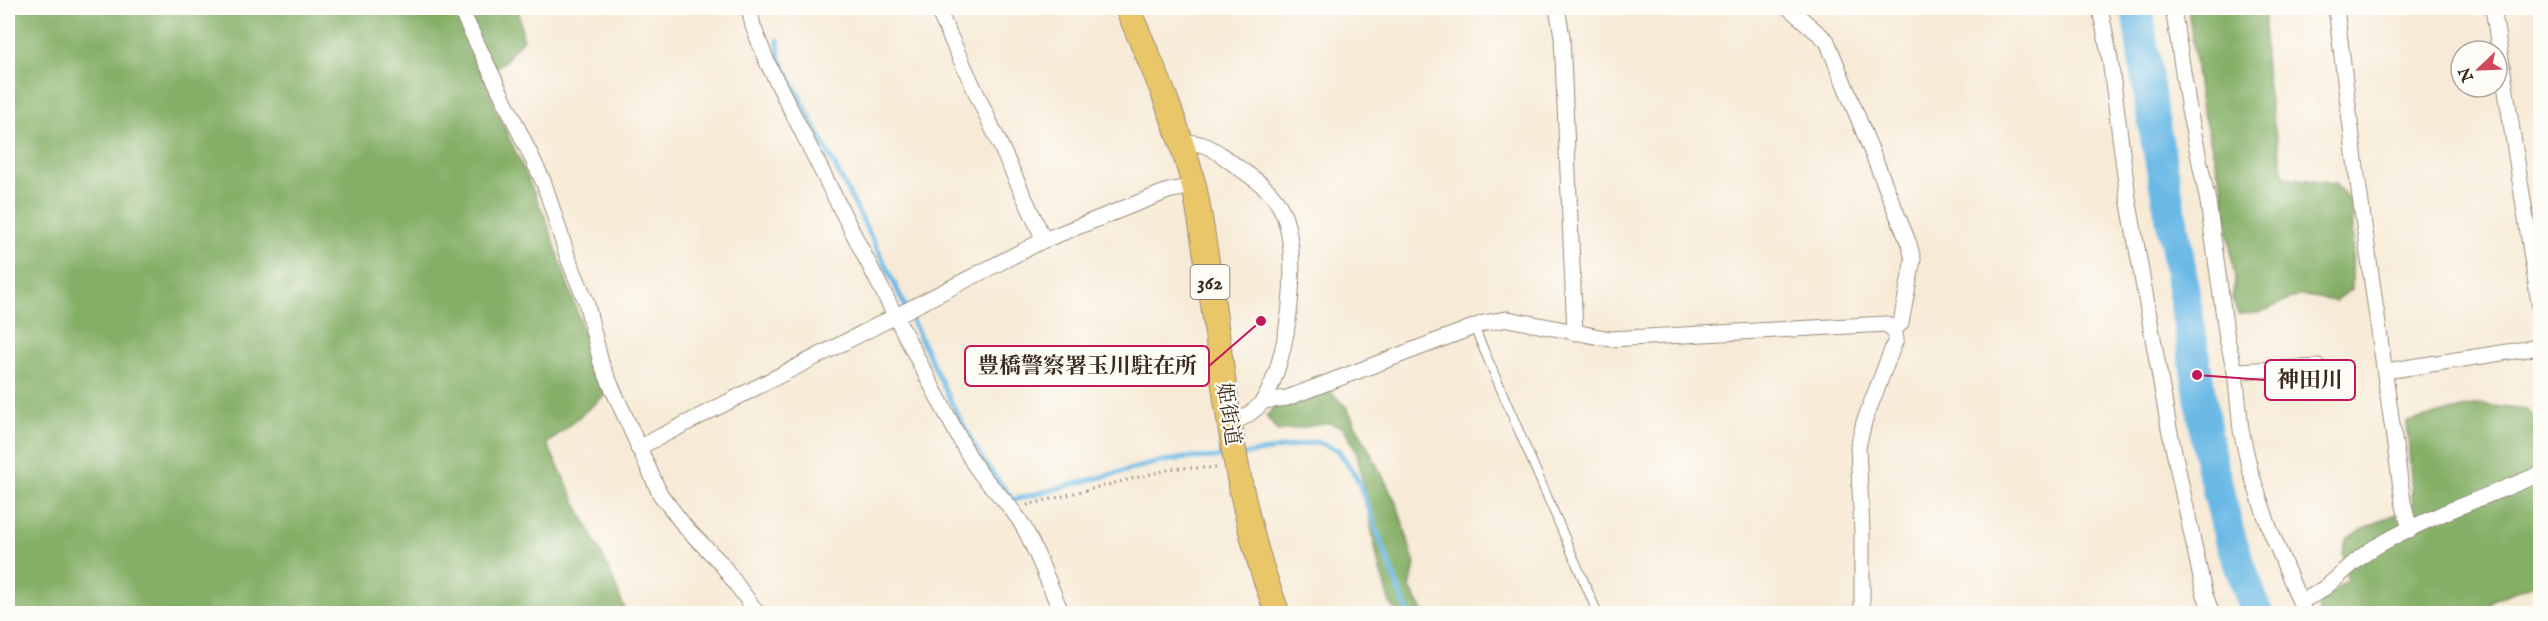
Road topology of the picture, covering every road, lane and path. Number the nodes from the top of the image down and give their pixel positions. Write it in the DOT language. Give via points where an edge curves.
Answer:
graph roads {
  1 [pos="460,8"];
  2 [pos="749,8"];
  3 [pos="937,8"];
  4 [pos="1127,8"];
  5 [pos="1557,8"];
  6 [pos="1789,8"];
  7 [pos="2100,8"];
  8 [pos="2173,8"];
  9 [pos="2336,8"];
  10 [pos="2493,8"];
  11 [pos="1183,142"];
  12 [pos="1194,186"];
  13 [pos="1044,240"];
  14 [pos="2535,241"];
  15 [pos="2541,309"];
  16 [pos="904,313"];
  17 [pos="1474,327"];
  18 [pos="1894,330"];
  19 [pos="1575,333"];
  20 [pos="2541,347"];
  21 [pos="2319,367"];
  22 [pos="2235,371"];
  23 [pos="2385,371"];
  24 [pos="1263,401"];
  25 [pos="1229,424"];
  26 [pos="638,448"];
  27 [pos="1235,458"];
  28 [pos="2541,474"];
  29 [pos="1013,512"];
  30 [pos="2410,530"];
  31 [pos="2303,608"];
  32 [pos="758,614"];
  33 [pos="1062,614"];
  34 [pos="1278,614"];
  35 [pos="1598,614"];
  36 [pos="1862,614"];
  37 [pos="2212,614"];
  1 -- 26 [label="street" via="544,183 585,301 601,363"];
  2 -- 16 [label="street" via="767,62"];
  3 -- 13 [label="street"];
  4 -- 11 [label="highway, 姫街道 / 362"];
  5 -- 19 [label="street" via="1562,36"];
  6 -- 18 [label="street" via="1827,41 1909,244 1911,273 1901,323"];
  7 -- 37 [label="street" via="2128,198 2169,428"];
  8 -- 22 [label="street"];
  9 -- 23 [label="street"];
  10 -- 14 [label="street"];
  11 -- 12 [label="highway, 姫街道 / 362"];
  11 -- 24 [label="street" via="1204,143 1266,188 1287,221 1292,267 1289,315 1280,358"];
  12 -- 13 [label="street" via="1168,191"];
  12 -- 25 [label="highway, 姫街道 / 362"];
  13 -- 16 [label="street"];
  14 -- 15 [label="street"];
  16 -- 26 [label="street"];
  16 -- 29 [label="street" via="969,457"];
  17 -- 19 [label="street" via="1508,319"];
  17 -- 24 [label="street" via="1287,398"];
  17 -- 35 [label="lane"];
  18 -- 19 [label="street" via="1886,324 1610,339"];
  18 -- 36 [label="street" via="1896,339 1858,447"];
  20 -- 23 [label="street"];
  21 -- 22 [label="street"];
  22 -- 31 [label="street" via="2250,470"];
  23 -- 30 [label="street"];
  24 -- 25 [label="street" via="1246,417"];
  25 -- 27 [label="highway, 姫街道 / 362"];
  26 -- 32 [label="street" via="660,494 720,562"];
  27 -- 29 [label="path" via="1166,470 1027,505"];
  27 -- 34 [label="highway, 姫街道 / 362" via="1255,549"];
  28 -- 30 [label="street"];
  29 -- 33 [label="street" via="1023,525"];
  30 -- 31 [label="street" via="2373,548"];
}
